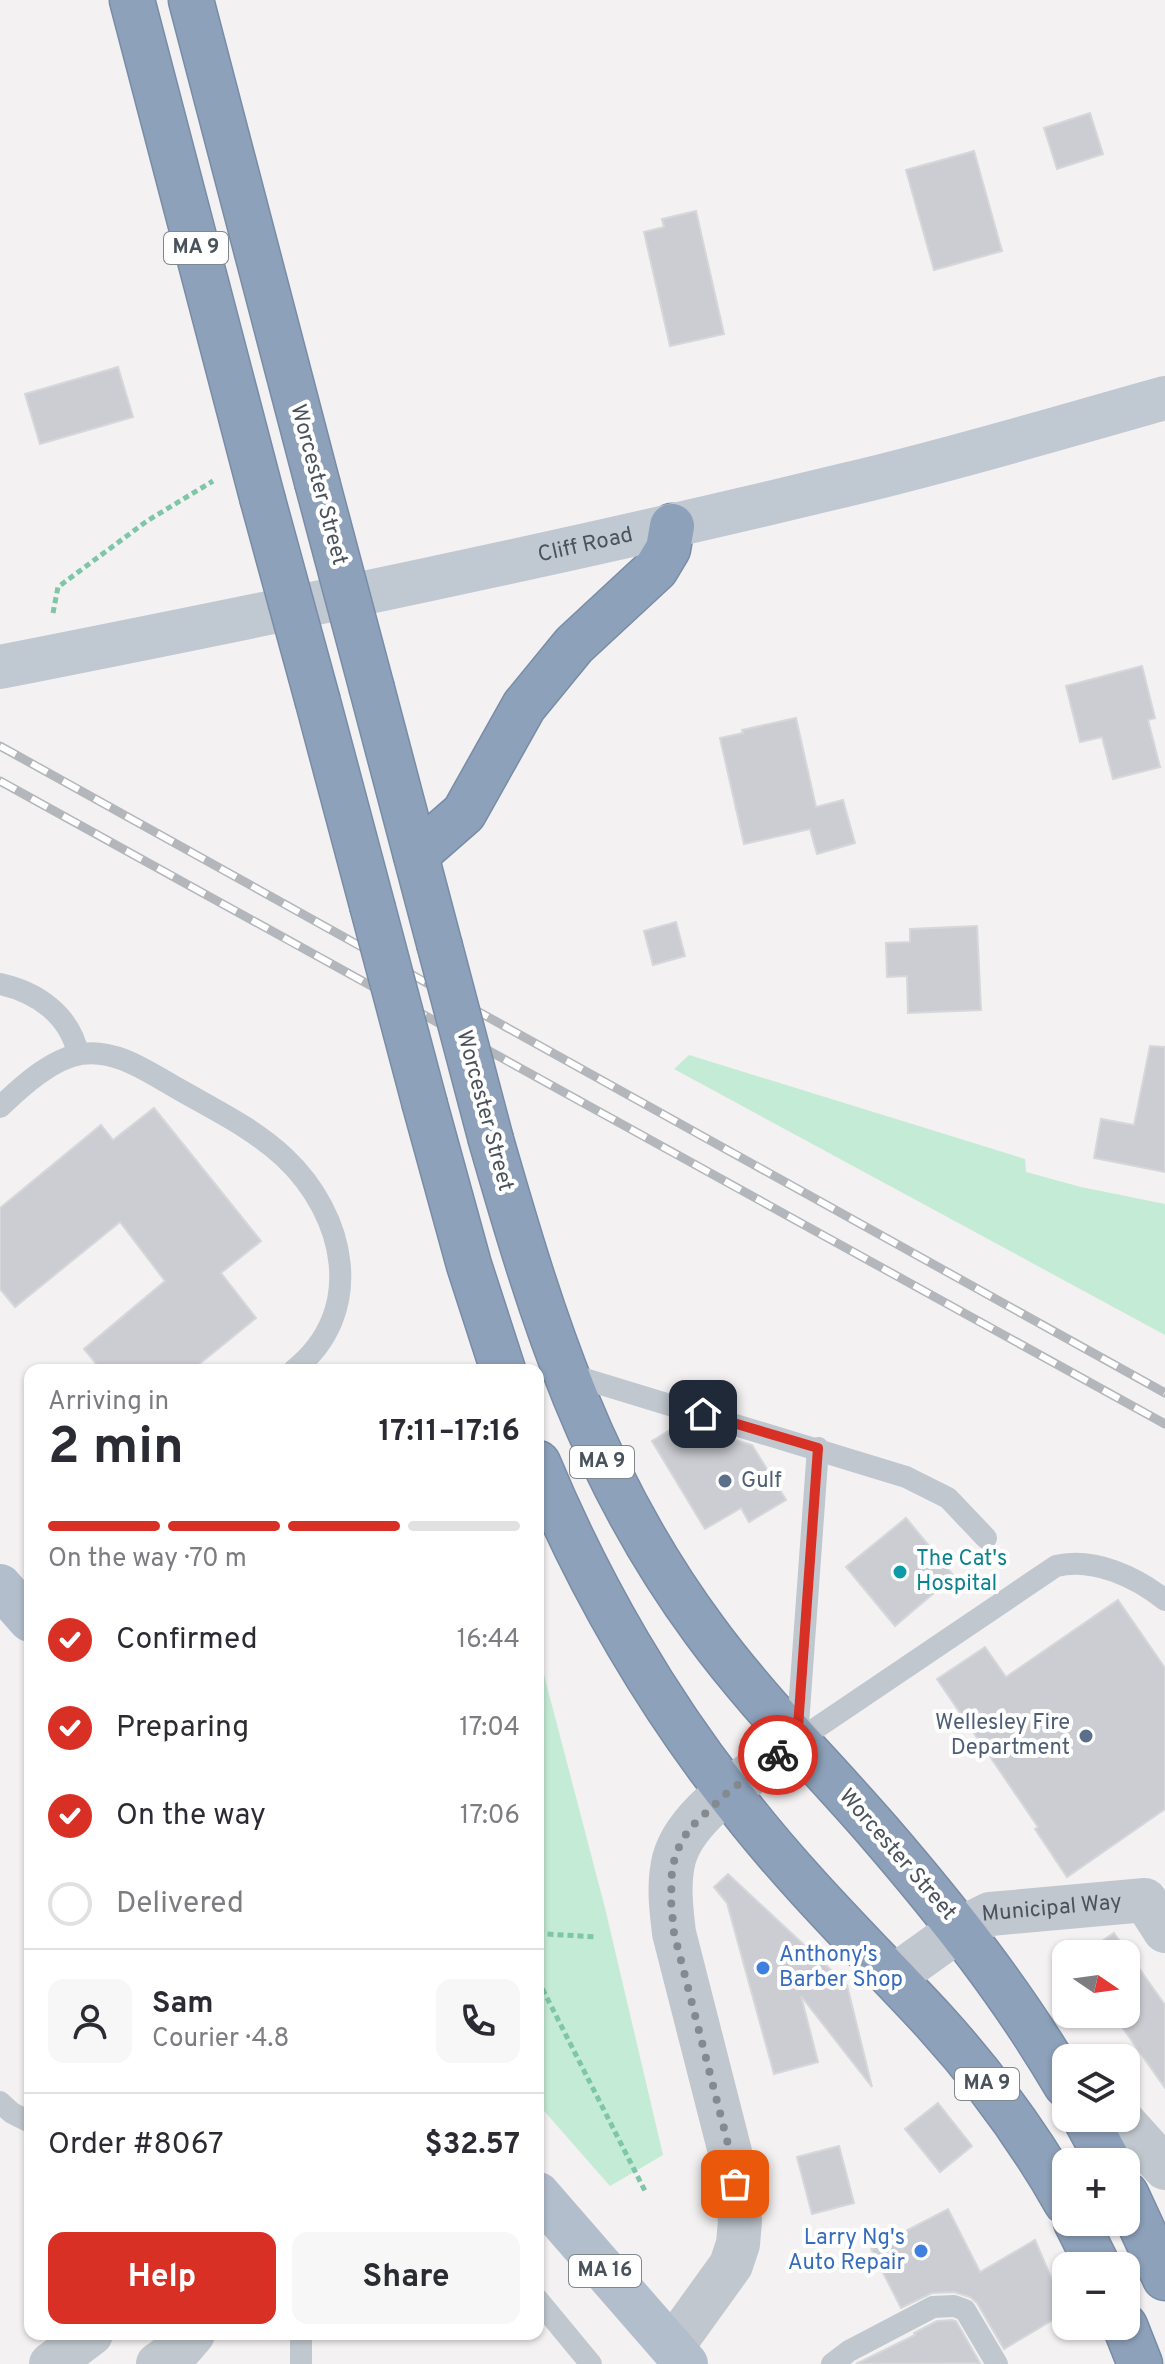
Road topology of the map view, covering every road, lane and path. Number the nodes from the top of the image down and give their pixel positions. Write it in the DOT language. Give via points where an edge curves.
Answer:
graph roads {
  1 [pos="132,0"];
  2 [pos="191,0"];
  3 [pos="1165,398"];
  4 [pos="221,476"];
  5 [pos="672,526"];
  6 [pos="52,622"];
  7 [pos="0,667"];
  8 [pos="416,855"];
  9 [pos="0,984"];
  10 [pos="78,1054"];
  11 [pos="0,1107"];
  12 [pos="301,1364"];
  13 [pos="501,1364"];
  14 [pos="563,1373"];
  15 [pos="818,1448"];
  16 [pos="544,1476"];
  17 [pos="986,1538"];
  18 [pos="1165,1600"];
  19 [pos="797,1741"];
  20 [pos="728,1792"];
  21 [pos="1158,1906"];
  22 [pos="960,1929"];
  23 [pos="544,1933"];
  24 [pos="596,1937"];
  25 [pos="893,1977"];
  26 [pos="544,1992"];
  27 [pos="1021,2013"];
  28 [pos="1052,2046"];
  29 [pos="1052,2063"];
  30 [pos="0,2102"];
  31 [pos="24,2119"];
  32 [pos="1133,2132"];
  33 [pos="1165,2168"];
  34 [pos="1052,2180"];
  35 [pos="645,2191"];
  36 [pos="544,2201"];
  37 [pos="1140,2224"];
  38 [pos="1165,2278"];
  39 [pos="544,2307"];
  40 [pos="83,2340"];
  41 [pos="188,2340"];
  42 [pos="301,2340"];
  43 [pos="1131,2340"];
  44 [pos="679,2356"];
  45 [pos="51,2364"];
  46 [pos="158,2364"];
  47 [pos="301,2364"];
  48 [pos="591,2364"];
  49 [pos="832,2364"];
  50 [pos="997,2364"];
  51 [pos="1140,2364"];
  1 -- 13 [label="highway, MA 9, bridge" via="425,1105"];
  2 -- 8 [label="highway, Worcester Street / MA 9, bridge"];
  3 -- 5 [label="street, Cliff Road" via="967,454"];
  4 -- 6 [label="path" via="147,521 58,587"];
  5 -- 7 [label="street, Cliff Road"];
  5 -- 8 [label="highway" via="668,549 656,569 552,671 508,732 464,813"];
  8 -- 14 [label="highway, Worcester Street / MA 9, bridge" via="491,1140"];
  9 -- 10 [label="lane" via="21,989 52,1009 67,1026"];
  10 -- 11 [label="lane" via="44,1071"];
  10 -- 12 [label="lane" via="110,1055 135,1065 238,1123 287,1160 309,1187 335,1239 342,1275 333,1323"];
  14 -- 15 [label="lane"];
  14 -- 19 [label="highway, Worcester Street / MA 9" via="608,1476 663,1570 726,1658"];
  15 -- 17 [label="lane" via="935,1490 960,1508"];
  15 -- 19 [label="lane"];
  16 -- 20 [label="highway, MA 9" via="621,1629"];
  18 -- 19 [label="lane" via="1134,1579 1084,1564 1045,1571"];
  19 -- 20 [label="street"];
  19 -- 22 [label="highway, Worcester Street / MA 9"];
  20 -- 25 [label="highway, MA 9"];
  20 -- 44 [label="street" via="690,1828 672,1867 674,1933 731,2160 740,2221 731,2265"];
  21 -- 22 [label="street, Municipal Way" via="996,1913"];
  22 -- 25 [label="street, Municipal Way"];
  22 -- 27 [label="highway, Worcester Street / MA 9"];
  23 -- 24 [label="path"];
  25 -- 34 [label="highway, MA 9" via="1008,2111"];
  26 -- 35 [label="path"];
  27 -- 28 [label="street"];
  27 -- 29 [label="highway, Worcester Street / MA 9"];
  30 -- 31 [label="lane"];
  32 -- 33 [label="street"];
  36 -- 44 [label="main road, MA 16"];
  37 -- 38 [label="highway"];
  39 -- 48 [label="lane"];
  40 -- 45 [label="street"];
  41 -- 46 [label="street"];
  42 -- 47 [label="lane"];
  43 -- 51 [label="highway"];
  49 -- 50 [label="lane" via="944,2305 965,2310"];
}
